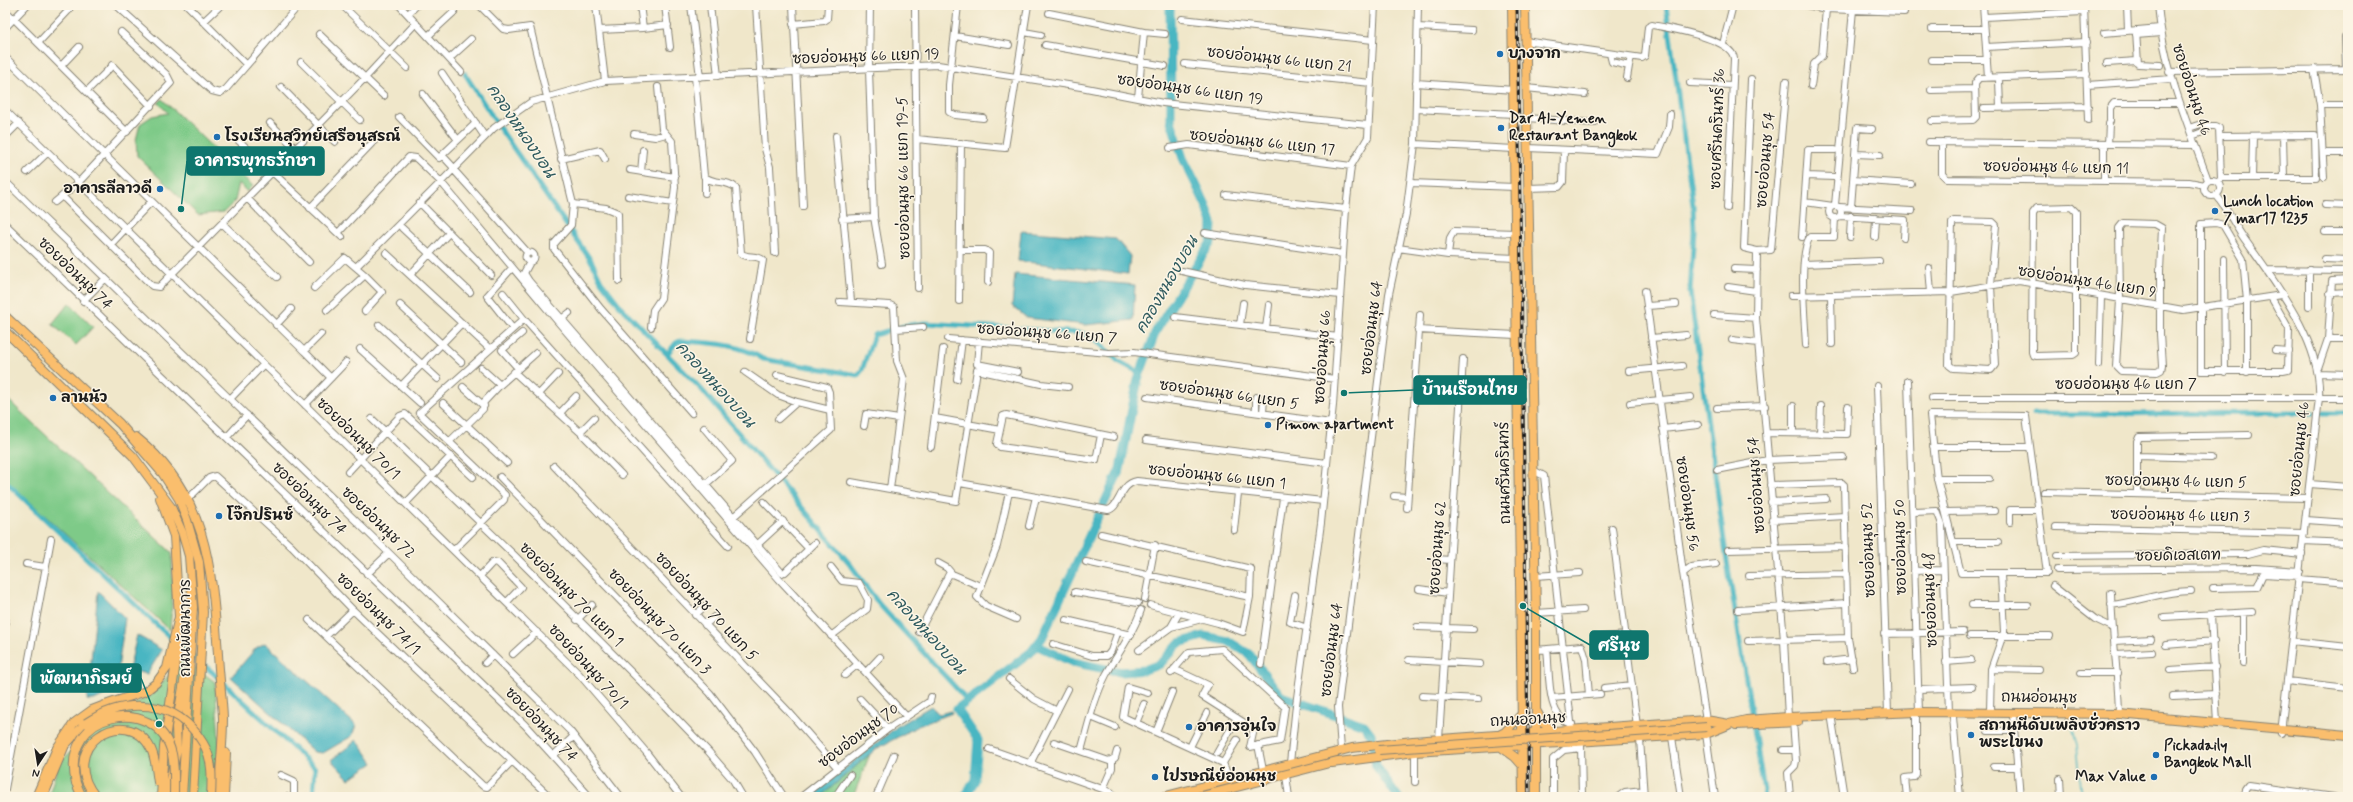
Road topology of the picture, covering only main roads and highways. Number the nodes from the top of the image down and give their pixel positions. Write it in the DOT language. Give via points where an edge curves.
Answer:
graph roads {
  1 [pos="1512,5"];
  2 [pos="1524,5"];
  3 [pos="1530,270"];
  4 [pos="1516,271"];
  5 [pos="5,316"];
  6 [pos="5,331"];
  7 [pos="120,424"];
  8 [pos="155,483"];
  9 [pos="175,651"];
  10 [pos="188,661"];
  11 [pos="220,672"];
  12 [pos="1536,711"];
  13 [pos="1522,714"];
  14 [pos="1888,715"];
  15 [pos="1790,720"];
  16 [pos="1572,727"];
  17 [pos="1706,727"];
  18 [pos="2282,731"];
  19 [pos="1555,732"];
  20 [pos="1536,733"];
  21 [pos="1498,735"];
  22 [pos="1521,735"];
  23 [pos="2348,735"];
  24 [pos="1480,737"];
  25 [pos="2348,740"];
  26 [pos="1555,744"];
  27 [pos="1536,745"];
  28 [pos="1579,745"];
  29 [pos="1521,746"];
  30 [pos="1500,747"];
  31 [pos="1481,748"];
  32 [pos="1362,752"];
  33 [pos="1330,754"];
  34 [pos="1332,763"];
  35 [pos="1523,766"];
  36 [pos="1536,767"];
  37 [pos="36,797"];
  38 [pos="43,797"];
  39 [pos="82,797"];
  40 [pos="96,797"];
  41 [pos="160,797"];
  42 [pos="168,797"];
  43 [pos="174,797"];
  44 [pos="182,797"];
  45 [pos="193,797"];
  46 [pos="211,797"];
  47 [pos="218,797"];
  48 [pos="225,797"];
  49 [pos="1162,797"];
  50 [pos="1198,797"];
  51 [pos="1523,797"];
  52 [pos="1536,797"];
  1 -- 4 [label="main road, ถนนศรีนครินทร์"];
  2 -- 3 [label="main road, ถนนศรีนครินทร์"];
  3 -- 4 [label="main road"];
  3 -- 12 [label="main road, ถนนศรีนครินทร์"];
  4 -- 13 [label="main road, ถนนศรีนครินทร์"];
  5 -- 7 [label="main road, ถนนพัฒนาการ"];
  6 -- 8 [label="main road, ถนนพัฒนาการ" via="133,456"];
  7 -- 11 [label="main road" via="148,447 178,480 204,539 209,562"];
  7 -- 45 [label="main road, ถนนพัฒนาการ" via="163,474 179,499 194,540 202,585 200,688"];
  8 -- 9 [label="main road" via="174,536 179,621"];
  8 -- 10 [label="main road, ถนนพัฒนาการ" via="171,507 189,556 193,607"];
  9 -- 37 [label="main road" via="163,674 146,691 98,707 74,723 57,748"];
  9 -- 41 [label="main road"];
  10 -- 42 [label="main road" via="176,727 177,750"];
  10 -- 44 [label="main road, ถนนพัฒนาการ" via="189,685"];
  11 -- 47 [label="main road" via="223,718"];
  11 -- 48 [label="main road" via="226,699"];
  12 -- 19 [label="main road" via="1542,723"];
  12 -- 20 [label="main road, ถนนศรีนครินทร์"];
  13 -- 21 [label="main road" via="1505,732"];
  13 -- 22 [label="main road, ถนนศรีนครินทร์"];
  14 -- 15 [label="main road, ถนนอ่อนนุช"];
  14 -- 15 [label="main road, ถนนอ่อนนุช" via="1832,720"];
  14 -- 18 [label="main road, ถนนอ่อนนุช" via="2119,716"];
  15 -- 17 [label="main road, ถนนอ่อนนุช"];
  16 -- 17 [label="main road, ถนนอ่อนนุช"];
  16 -- 19 [label="main road, ถนนอ่อนนุช"];
  16 -- 28 [label="main road" via="1568,736"];
  17 -- 28 [label="main road, ถนนอ่อนนุช" via="1672,737"];
  17 -- 32 [label="main road, ถนนอ่อนนุช, bridge"];
  18 -- 23 [label="main road, ถนนอ่อนนุช"];
  18 -- 25 [label="main road, ถนนอ่อนนุช"];
  19 -- 20 [label="main road, ถนนอ่อนนุช"];
  20 -- 22 [label="main road, ถนนอ่อนนุช"];
  20 -- 27 [label="main road, ถนนศรีนครินทร์"];
  21 -- 22 [label="main road, ถนนอ่อนนุช"];
  21 -- 24 [label="main road, ถนนอ่อนนุช"];
  22 -- 29 [label="main road, ถนนศรีนครินทร์"];
  24 -- 31 [label="main road" via="1486,742"];
  24 -- 33 [label="main road, ถนนอ่อนนุช" via="1395,742"];
  26 -- 27 [label="main road, ถนนอ่อนนุช"];
  26 -- 28 [label="main road, ถนนอ่อนนุช"];
  26 -- 36 [label="main road" via="1544,748"];
  27 -- 29 [label="main road, ถนนอ่อนนุช"];
  27 -- 36 [label="main road, ถนนศรีนครินทร์"];
  29 -- 30 [label="main road, ถนนอ่อนนุช"];
  29 -- 35 [label="main road, ถนนศรีนครินทร์"];
  30 -- 31 [label="main road, ถนนอ่อนนุช"];
  30 -- 35 [label="main road" via="1516,757"];
  31 -- 34 [label="main road, ถนนอ่อนนุช" via="1415,752"];
  32 -- 33 [label="main road, ถนนอ่อนนุช"];
  32 -- 34 [label="main road, ถนนอ่อนนุช"];
  33 -- 49 [label="main road, ถนนอ่อนนุช"];
  34 -- 50 [label="main road, ถนนอ่อนนุช"];
  35 -- 51 [label="main road, ถนนศรีนครินทร์"];
  36 -- 52 [label="main road, ถนนศรีนครินทร์"];
  38 -- 46 [label="main road, bridge" via="65,745 86,723 100,713 129,705 154,707 175,716 204,743 211,767"];
  39 -- 43 [label="main road, bridge" via="73,768 82,738 106,719 127,717 143,720 167,742 172,754"];
  40 -- 41 [label="main road" via="84,778 84,754 101,734 122,729 139,736 148,744 156,764"];
}
